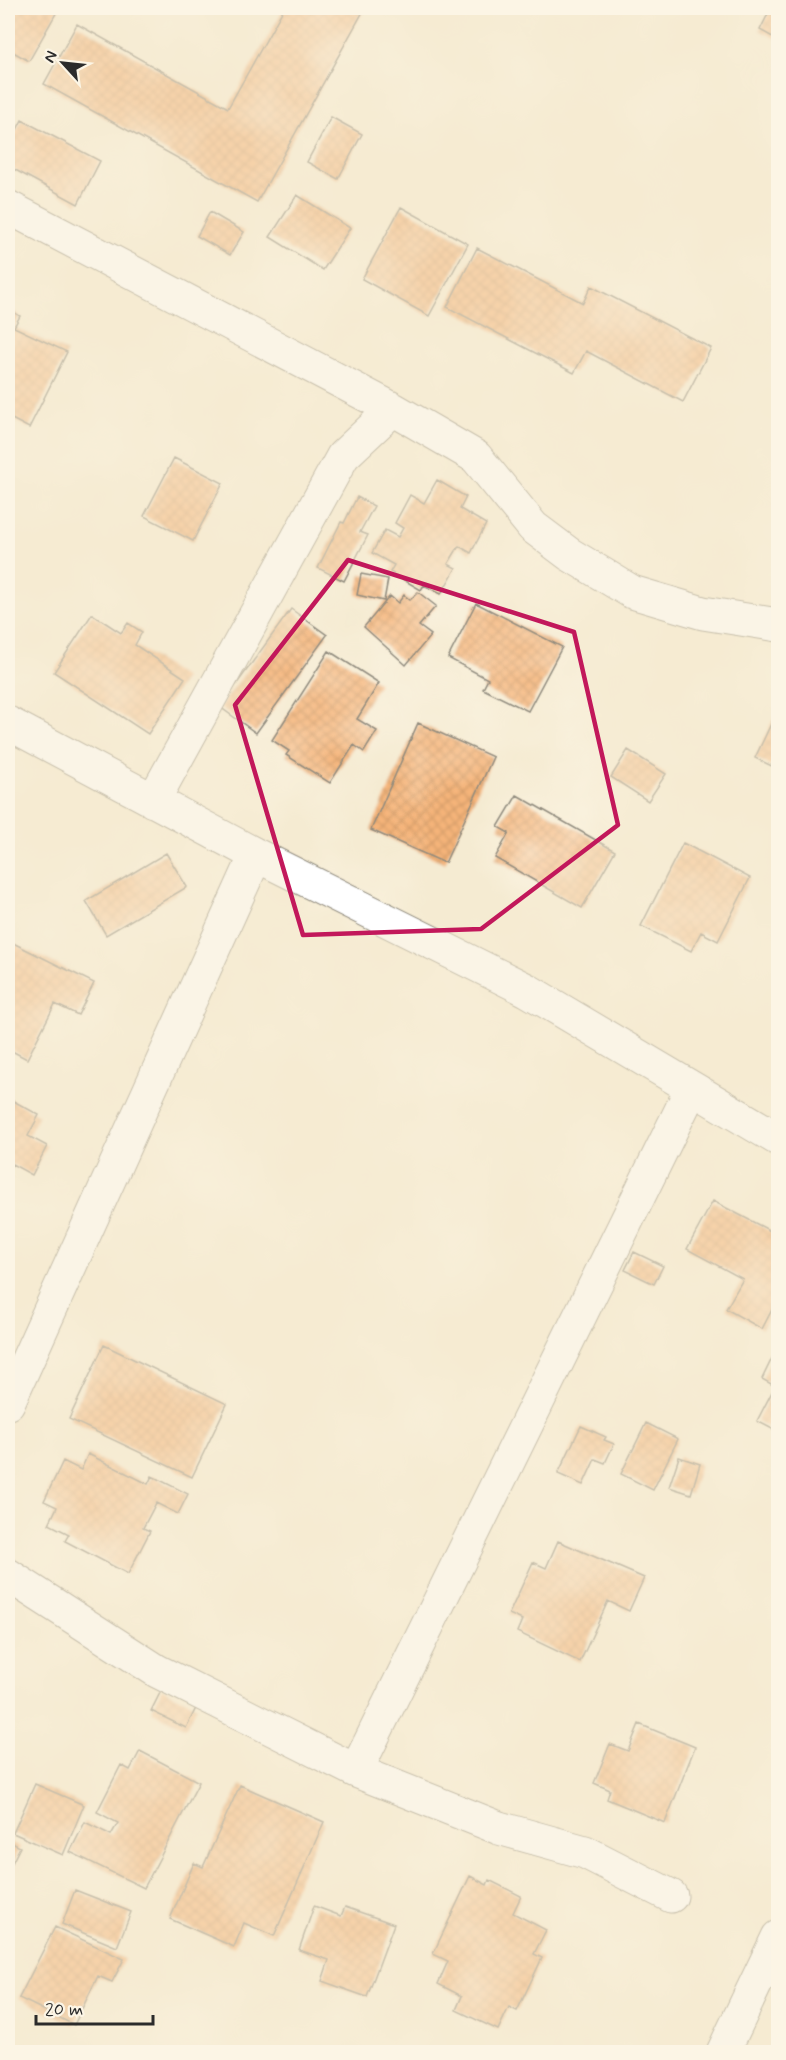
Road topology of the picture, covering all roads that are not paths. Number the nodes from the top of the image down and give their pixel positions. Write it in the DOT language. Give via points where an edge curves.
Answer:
graph roads {
  1 [pos="8,207"];
  2 [pos="393,409"];
  3 [pos="778,625"];
  4 [pos="8,723"];
  5 [pos="153,801"];
  6 [pos="256,855"];
  7 [pos="692,1088"];
  8 [pos="778,1139"];
  9 [pos="8,1403"];
  10 [pos="8,1575"];
  11 [pos="356,1771"];
  12 [pos="671,1896"];
  13 [pos="778,1937"];
  14 [pos="723,2052"];
  1 -- 2 [label="street"];
  2 -- 3 [label="street" via="476,457 533,527 569,555 632,592 704,613"];
  2 -- 5 [label="street" via="343,456"];
  4 -- 5 [label="street"];
  5 -- 6 [label="street"];
  6 -- 7 [label="street" via="527,990"];
  6 -- 9 [label="street"];
  7 -- 8 [label="street"];
  7 -- 11 [label="street"];
  10 -- 11 [label="street" via="157,1671"];
  11 -- 12 [label="street" via="499,1828 585,1852"];
  13 -- 14 [label="street"];
}
